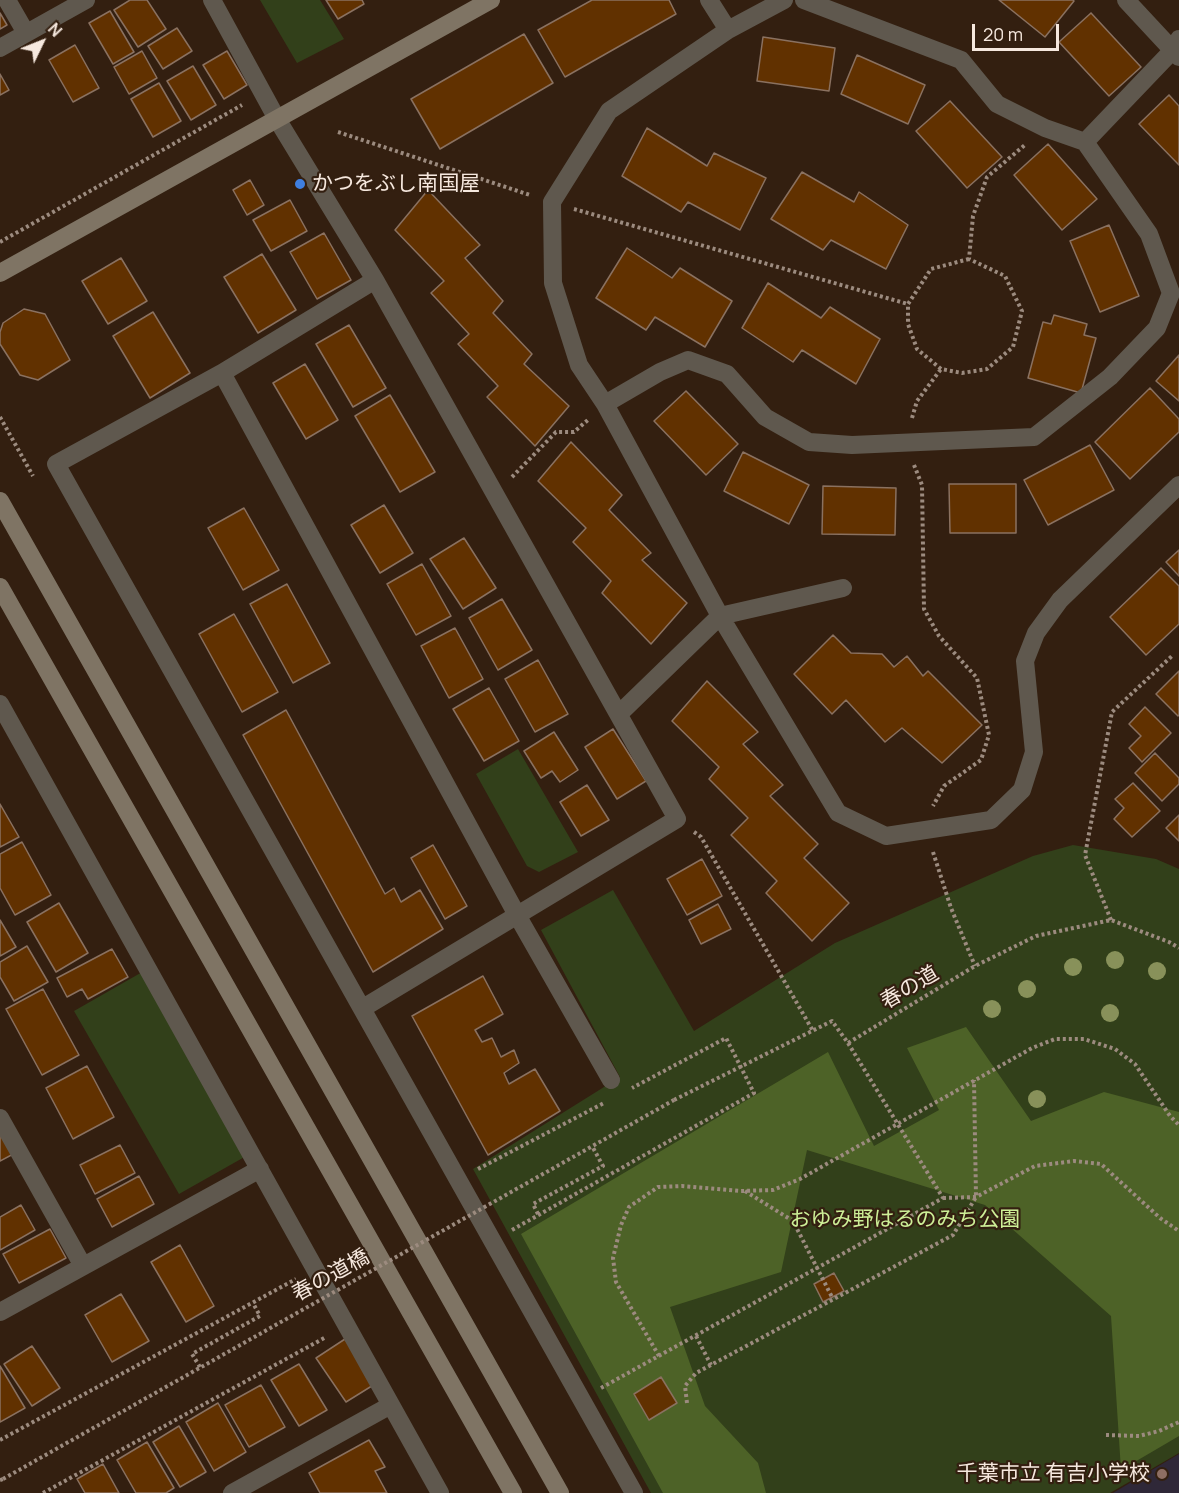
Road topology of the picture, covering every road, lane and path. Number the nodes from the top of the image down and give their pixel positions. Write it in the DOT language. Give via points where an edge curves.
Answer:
graph roads {
  1 [pos="7,0"];
  2 [pos="86,0"];
  3 [pos="212,0"];
  4 [pos="491,0"];
  5 [pos="709,0"];
  6 [pos="784,0"];
  7 [pos="804,0"];
  8 [pos="1126,0"];
  9 [pos="728,30"];
  10 [pos="26,33"];
  11 [pos="0,48"];
  12 [pos="1177,49"];
  13 [pos="246,103"];
  14 [pos="277,119"];
  15 [pos="1045,128"];
  16 [pos="338,132"];
  17 [pos="1085,142"];
  18 [pos="552,202"];
  19 [pos="0,242"];
  20 [pos="969,259"];
  21 [pos="0,273"];
  22 [pos="375,280"];
  23 [pos="1175,296"];
  24 [pos="908,304"];
  25 [pos="941,369"];
  26 [pos="222,373"];
  27 [pos="605,404"];
  28 [pos="905,442"];
  29 [pos="1179,485"];
  30 [pos="495,495"];
  31 [pos="0,501"];
  32 [pos="0,587"];
  33 [pos="843,588"];
  34 [pos="720,616"];
  35 [pos="1173,655"];
  36 [pos="0,704"];
  37 [pos="619,714"];
  38 [pos="677,819"];
  39 [pos="929,830"];
  40 [pos="517,915"];
  41 [pos="1111,920"];
  42 [pos="1179,948"];
  43 [pos="975,966"];
  44 [pos="363,1008"];
  45 [pos="813,1031"];
  46 [pos="848,1043"];
  47 [pos="741,1067"];
  48 [pos="974,1080"];
  49 [pos="616,1090"];
  50 [pos="0,1118"];
  51 [pos="897,1124"];
  52 [pos="1179,1125"];
  53 [pos="592,1146"];
  54 [pos="260,1169"];
  55 [pos="459,1179"];
  56 [pos="745,1191"];
  57 [pos="976,1197"];
  58 [pos="943,1198"];
  59 [pos="538,1214"];
  60 [pos="1179,1231"];
  61 [pos="494,1241"];
  62 [pos="83,1266"];
  63 [pos="315,1268"];
  64 [pos="817,1268"];
  65 [pos="833,1299"];
  66 [pos="253,1303"];
  67 [pos="0,1312"];
  68 [pos="347,1326"];
  69 [pos="696,1336"];
  70 [pos="659,1356"];
  71 [pos="711,1365"];
  72 [pos="200,1367"];
  73 [pos="582,1399"];
  74 [pos="687,1403"];
  75 [pos="391,1406"];
  76 [pos="1179,1422"];
  77 [pos="1106,1435"];
  78 [pos="0,1440"];
  79 [pos="2,1479"];
  80 [pos="43,1493"];
  81 [pos="232,1493"];
  82 [pos="440,1493"];
  83 [pos="513,1493"];
  84 [pos="560,1493"];
  85 [pos="634,1493"];
  1 -- 10 [label="street"];
  2 -- 10 [label="street"];
  3 -- 14 [label="street"];
  4 -- 14 [label="street"];
  5 -- 9 [label="street"];
  6 -- 9 [label="street"];
  7 -- 15 [label="street" via="961,60 997,104"];
  8 -- 12 [label="street"];
  9 -- 18 [label="street" via="609,111"];
  10 -- 11 [label="street"];
  12 -- 17 [label="street"];
  13 -- 19 [label="path"];
  14 -- 21 [label="street"];
  14 -- 22 [label="street"];
  15 -- 17 [label="street"];
  15 -- 20 [label="path" via="987,177 973,216"];
  16 -- 18 [label="path"];
  17 -- 23 [label="street" via="1149,234"];
  18 -- 24 [label="path"];
  18 -- 27 [label="street" via="553,283 579,365"];
  20 -- 24 [label="path" via="931,269"];
  20 -- 25 [label="path" via="1005,276 1022,311 1016,338 1013,347 987,369 962,374"];
  22 -- 26 [label="street"];
  22 -- 30 [label="street"];
  23 -- 28 [label="street" via="1157,328 1110,377 1034,438"];
  24 -- 25 [label="path" via="908,324 917,349"];
  25 -- 28 [label="path" via="917,401"];
  26 -- 40 [label="street"];
  26 -- 44 [label="street" via="56,464"];
  27 -- 28 [label="street" via="688,360 727,374 765,417 809,442"];
  27 -- 30 [label="path" via="574,432 556,432"];
  27 -- 34 [label="street"];
  28 -- 39 [label="path" via="922,485 924,609 939,636 977,678 988,735 981,760 944,786 931,809"];
  29 -- 39 [label="street" via="1060,600 1036,633 1025,661 1034,752 1022,790 991,820"];
  30 -- 37 [label="street"];
  31 -- 84 [label="street"];
  32 -- 83 [label="street"];
  33 -- 34 [label="street"];
  34 -- 37 [label="street"];
  34 -- 39 [label="street" via="838,813 885,836"];
  35 -- 41 [label="path" via="1112,712 1085,855"];
  36 -- 54 [label="street"];
  37 -- 38 [label="street"];
  38 -- 40 [label="street"];
  38 -- 45 [label="path" via="701,837"];
  39 -- 43 [label="path" via="933,857"];
  40 -- 44 [label="street"];
  40 -- 49 [label="street"];
  41 -- 42 [label="path"];
  41 -- 43 [label="path, 春の道" via="1036,936"];
  43 -- 46 [label="path, 春の道"];
  44 -- 55 [label="street"];
  45 -- 46 [label="path" via="832,1021"];
  45 -- 47 [label="path"];
  46 -- 51 [label="path"];
  47 -- 49 [label="path" via="726,1038"];
  47 -- 53 [label="path, 春の道橋, bridge"];
  47 -- 59 [label="path" via="754,1093"];
  48 -- 51 [label="path"];
  48 -- 52 [label="path" via="1055,1039 1084,1039 1115,1049 1135,1064"];
  48 -- 57 [label="path"];
  49 -- 55 [label="path"];
  50 -- 62 [label="street"];
  51 -- 56 [label="path" via="800,1179 773,1190"];
  51 -- 58 [label="path"];
  53 -- 59 [label="path" via="603,1166 533,1204"];
  53 -- 72 [label="path, 春の道橋, bridge"];
  54 -- 62 [label="street"];
  54 -- 63 [label="street"];
  55 -- 61 [label="street"];
  56 -- 64 [label="path" via="793,1221"];
  56 -- 70 [label="path" via="658,1187 629,1207 613,1258 616,1282"];
  57 -- 58 [label="path"];
  57 -- 60 [label="path" via="1035,1166 1074,1161 1101,1164"];
  57 -- 65 [label="path" via="953,1235"];
  58 -- 64 [label="path"];
  59 -- 61 [label="path"];
  61 -- 73 [label="street"];
  62 -- 67 [label="street"];
  63 -- 66 [label="path"];
  63 -- 68 [label="street"];
  64 -- 65 [label="path"];
  64 -- 69 [label="path"];
  65 -- 71 [label="path"];
  66 -- 72 [label="path" via="260,1316 192,1354"];
  66 -- 78 [label="path"];
  68 -- 75 [label="street"];
  68 -- 80 [label="path"];
  69 -- 70 [label="path"];
  69 -- 71 [label="path"];
  70 -- 73 [label="path"];
  71 -- 74 [label="path" via="696,1373 685,1386"];
  72 -- 79 [label="path, 春の道橋, bridge"];
  73 -- 85 [label="street"];
  75 -- 81 [label="street"];
  75 -- 82 [label="street"];
  76 -- 77 [label="path" via="1139,1436"];
}
